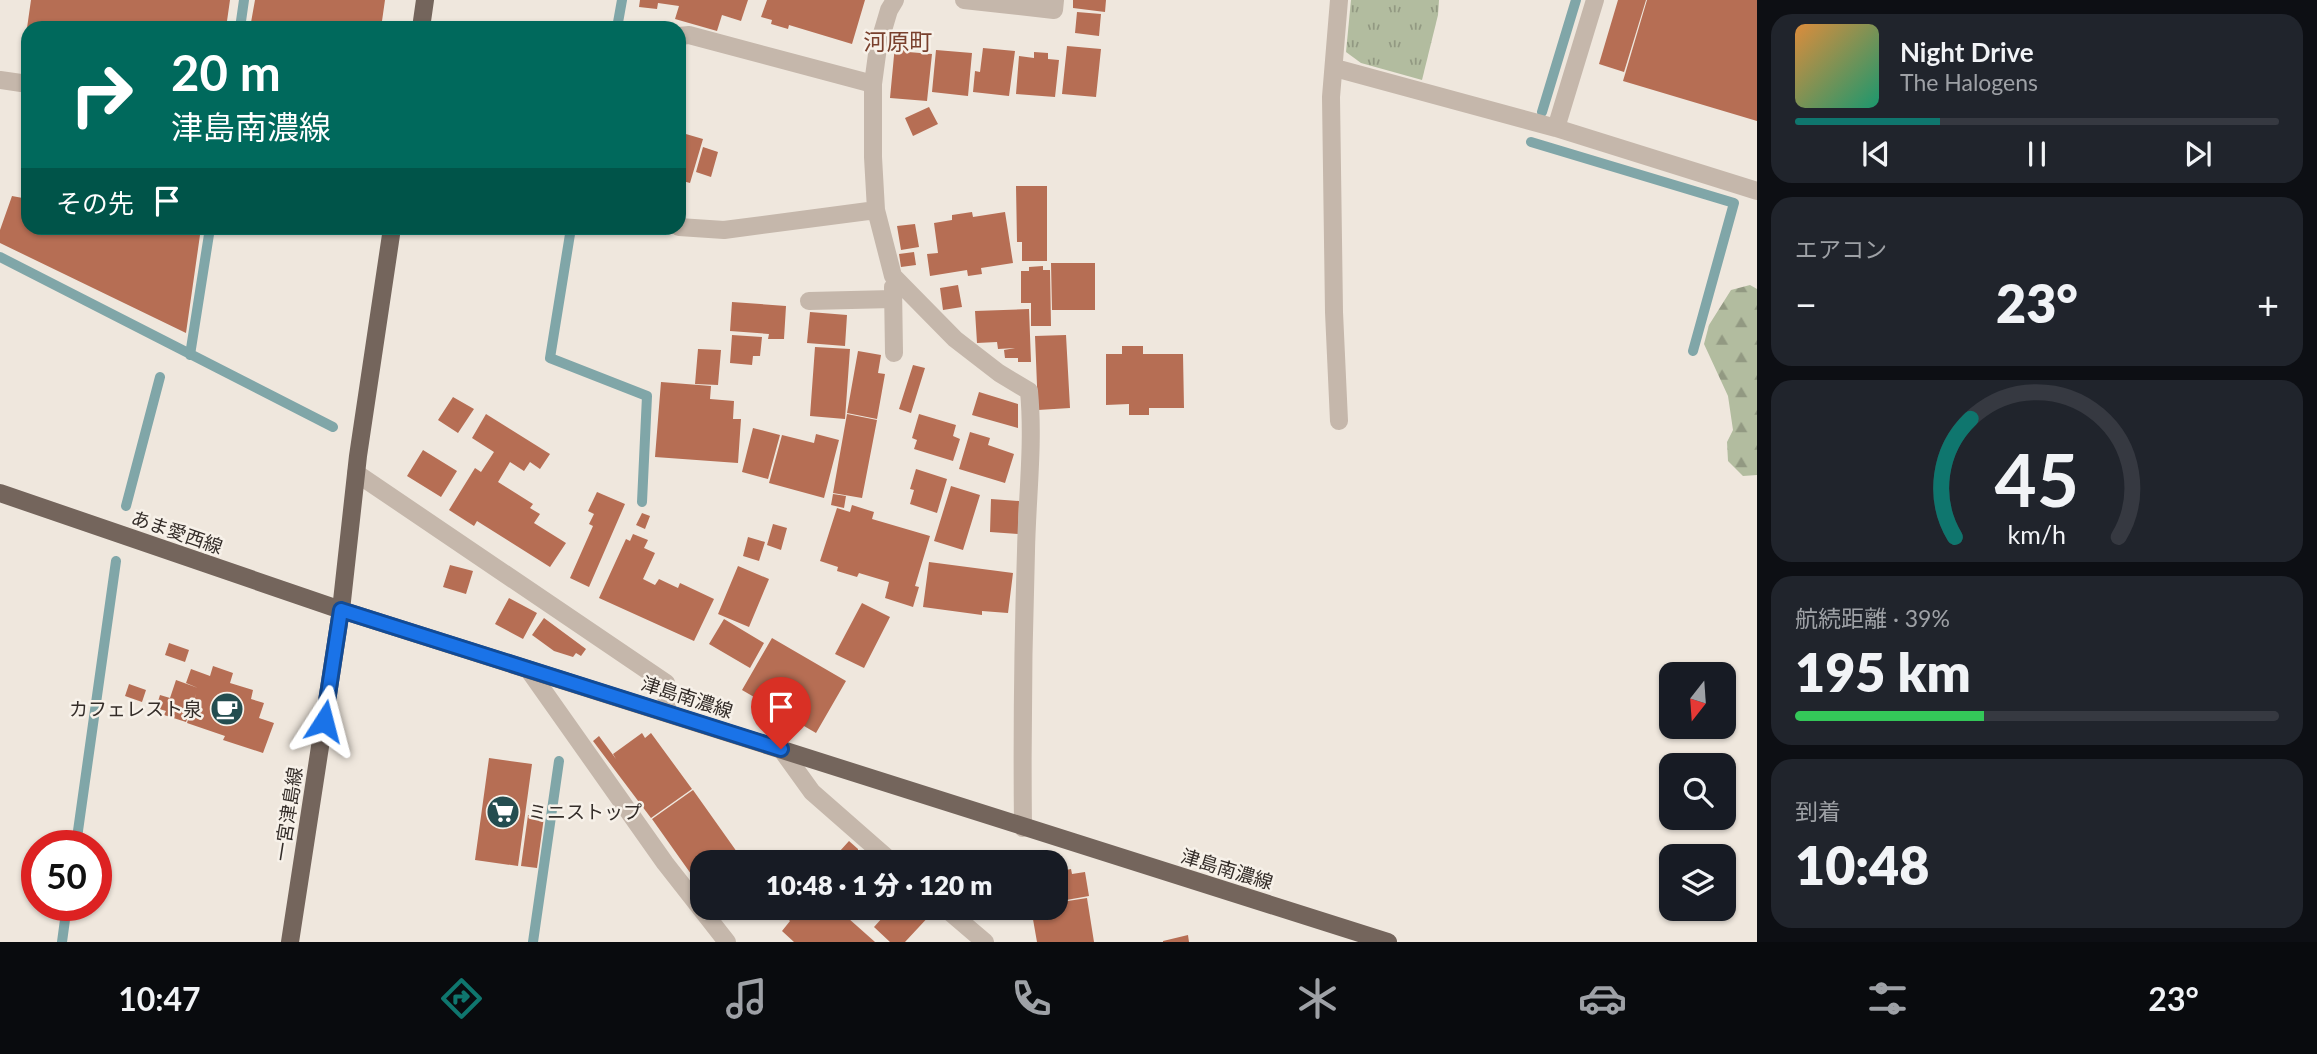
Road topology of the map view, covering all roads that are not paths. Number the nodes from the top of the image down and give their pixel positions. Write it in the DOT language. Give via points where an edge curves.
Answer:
graph roads {
  1 [pos="425,0"];
  2 [pos="895,0"];
  3 [pos="964,0"];
  4 [pos="1055,0"];
  5 [pos="1339,0"];
  6 [pos="1595,0"];
  7 [pos="422,21"];
  8 [pos="686,35"];
  9 [pos="1335,68"];
  10 [pos="0,80"];
  11 [pos="21,83"];
  12 [pos="873,84"];
  13 [pos="1556,128"];
  14 [pos="1757,191"];
  15 [pos="876,210"];
  16 [pos="686,227"];
  17 [pos="391,235"];
  18 [pos="893,276"];
  19 [pos="893,299"];
  20 [pos="809,301"];
  21 [pos="894,353"];
  22 [pos="1339,421"];
  23 [pos="356,473"];
  24 [pos="0,493"];
  25 [pos="341,610"];
  26 [pos="528,669"];
  27 [pos="667,713"];
  28 [pos="781,749"];
  29 [pos="1024,828"];
  30 [pos="878,850"];
  31 [pos="959,920"];
  32 [pos="289,942"];
  33 [pos="727,942"];
  34 [pos="985,942"];
  35 [pos="1388,942"];
  1 -- 7 [label="main road"];
  2 -- 12 [label="street" via="878,47"];
  3 -- 4 [label="street" via="1054,10"];
  5 -- 9 [label="street"];
  6 -- 13 [label="street"];
  8 -- 12 [label="street"];
  9 -- 13 [label="street"];
  9 -- 22 [label="street" via="1331,97"];
  10 -- 11 [label="street"];
  12 -- 15 [label="street"];
  13 -- 14 [label="street"];
  15 -- 16 [label="street" via="724,230"];
  15 -- 18 [label="street"];
  17 -- 23 [label="main road"];
  18 -- 19 [label="street"];
  18 -- 29 [label="street" via="955,339 1029,391"];
  19 -- 20 [label="street"];
  19 -- 21 [label="street"];
  23 -- 25 [label="main road"];
  23 -- 27 [label="street" via="666,683"];
  24 -- 25 [label="main road, あま愛西線"];
  25 -- 26 [label="main road, 津島南濃線"];
  25 -- 32 [label="main road, 一宮津島線"];
  26 -- 27 [label="main road, 津島南濃線"];
  26 -- 33 [label="street" via="665,863"];
  27 -- 28 [label="main road, 津島南濃線"];
  28 -- 29 [label="main road, 津島南濃線"];
  28 -- 30 [label="street" via="811,792"];
  29 -- 35 [label="main road, 津島南濃線"];
  31 -- 34 [label="street"];
}
